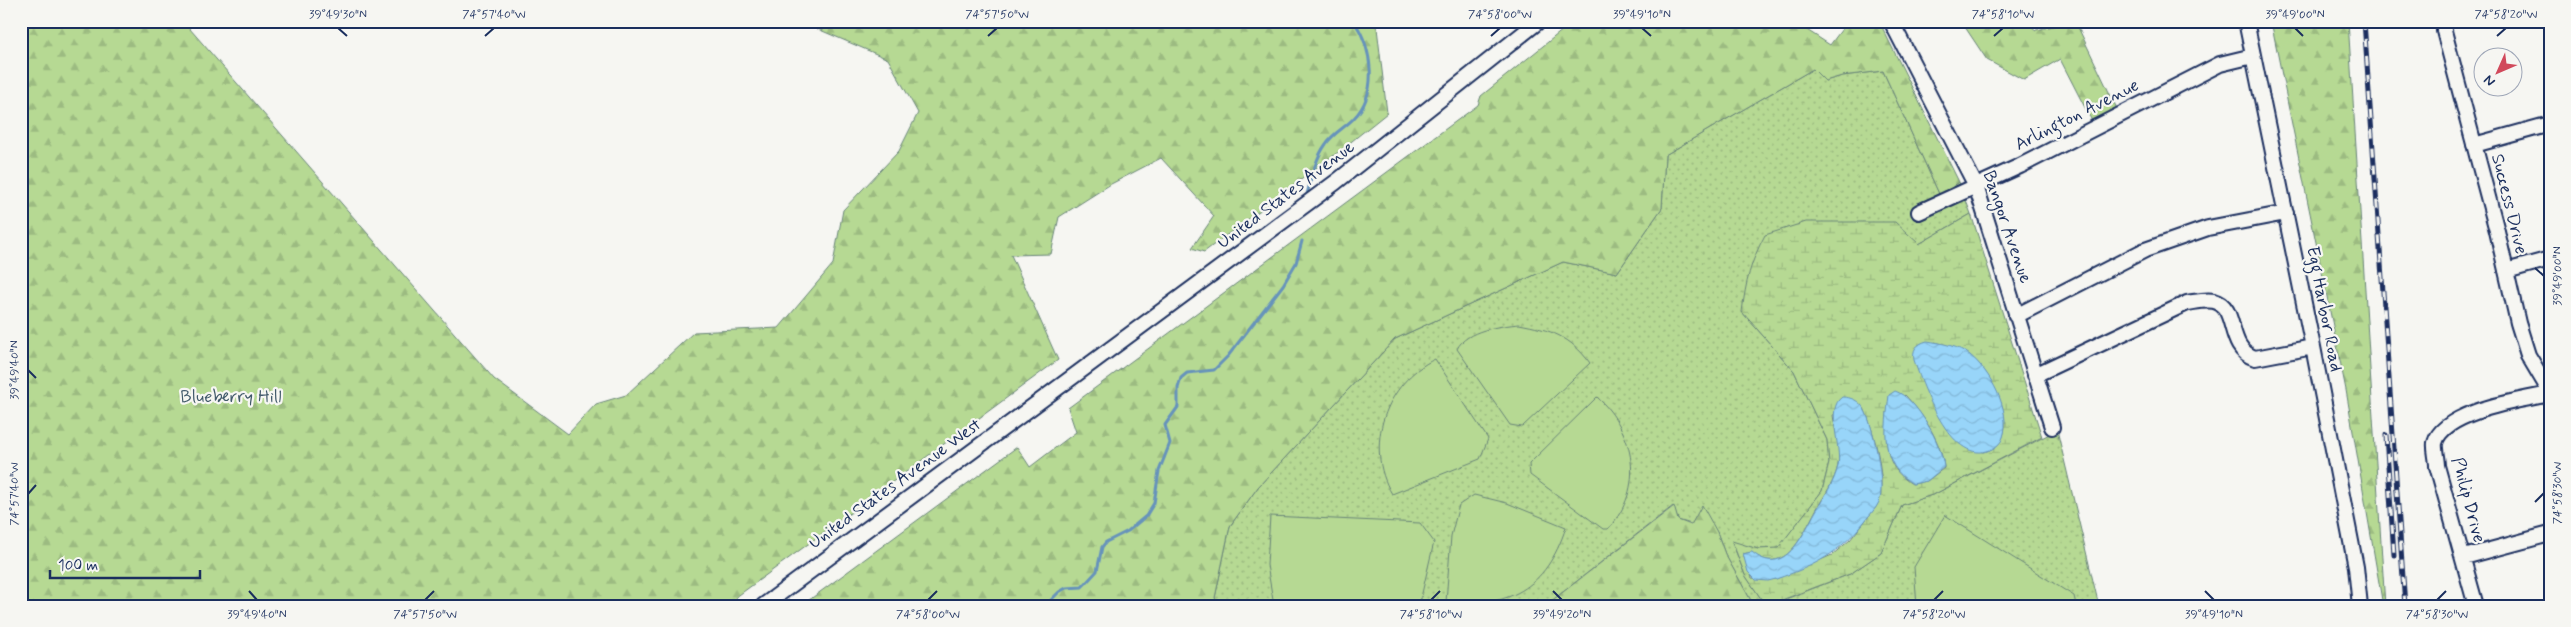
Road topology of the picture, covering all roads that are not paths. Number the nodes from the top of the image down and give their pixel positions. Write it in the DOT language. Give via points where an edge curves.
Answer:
graph roads {
  1 [pos="1539,21"];
  2 [pos="1891,21"];
  3 [pos="2246,21"];
  4 [pos="2444,21"];
  5 [pos="2253,56"];
  6 [pos="2550,124"];
  7 [pos="2474,144"];
  8 [pos="1976,186"];
  9 [pos="1919,212"];
  10 [pos="2286,213"];
  11 [pos="2550,259"];
  12 [pos="2506,271"];
  13 [pos="2016,316"];
  14 [pos="2313,347"];
  15 [pos="2034,375"];
  16 [pos="1051,393"];
  17 [pos="2550,393"];
  18 [pos="2052,427"];
  19 [pos="2550,534"];
  20 [pos="2464,557"];
  21 [pos="763,606"];
  22 [pos="2360,606"];
  23 [pos="2476,606"];
  1 -- 16 [label="street, United States Avenue" via="1336,182"];
  2 -- 8 [label="street, Bangor Avenue"];
  3 -- 5 [label="street, Egg Harbor Road"];
  4 -- 7 [label="street, Success Drive"];
  5 -- 8 [label="street, Arlington Avenue" via="2220,64"];
  5 -- 10 [label="street, Egg Harbor Road"];
  6 -- 7 [label="street"];
  7 -- 12 [label="street, Success Drive"];
  8 -- 9 [label="street, Arlington Avenue"];
  8 -- 13 [label="street, Bangor Avenue"];
  10 -- 13 [label="street" via="2208,228 2145,250"];
  10 -- 14 [label="street, Egg Harbor Road"];
  11 -- 12 [label="street"];
  12 -- 17 [label="street, Success Drive" via="2528,355"];
  13 -- 15 [label="street, Bangor Avenue"];
  14 -- 15 [label="street" via="2254,358 2246,356 2237,346 2227,310 2212,300 2187,303"];
  14 -- 22 [label="street, Egg Harbor Road" via="2356,567"];
  15 -- 18 [label="street, Bangor Avenue"];
  16 -- 21 [label="street, United States Avenue West"];
  17 -- 20 [label="street, Philip Drive" via="2478,411 2453,422 2439,435 2435,444 2437,466"];
  19 -- 20 [label="street"];
  20 -- 23 [label="street, Philip Drive"];
}
